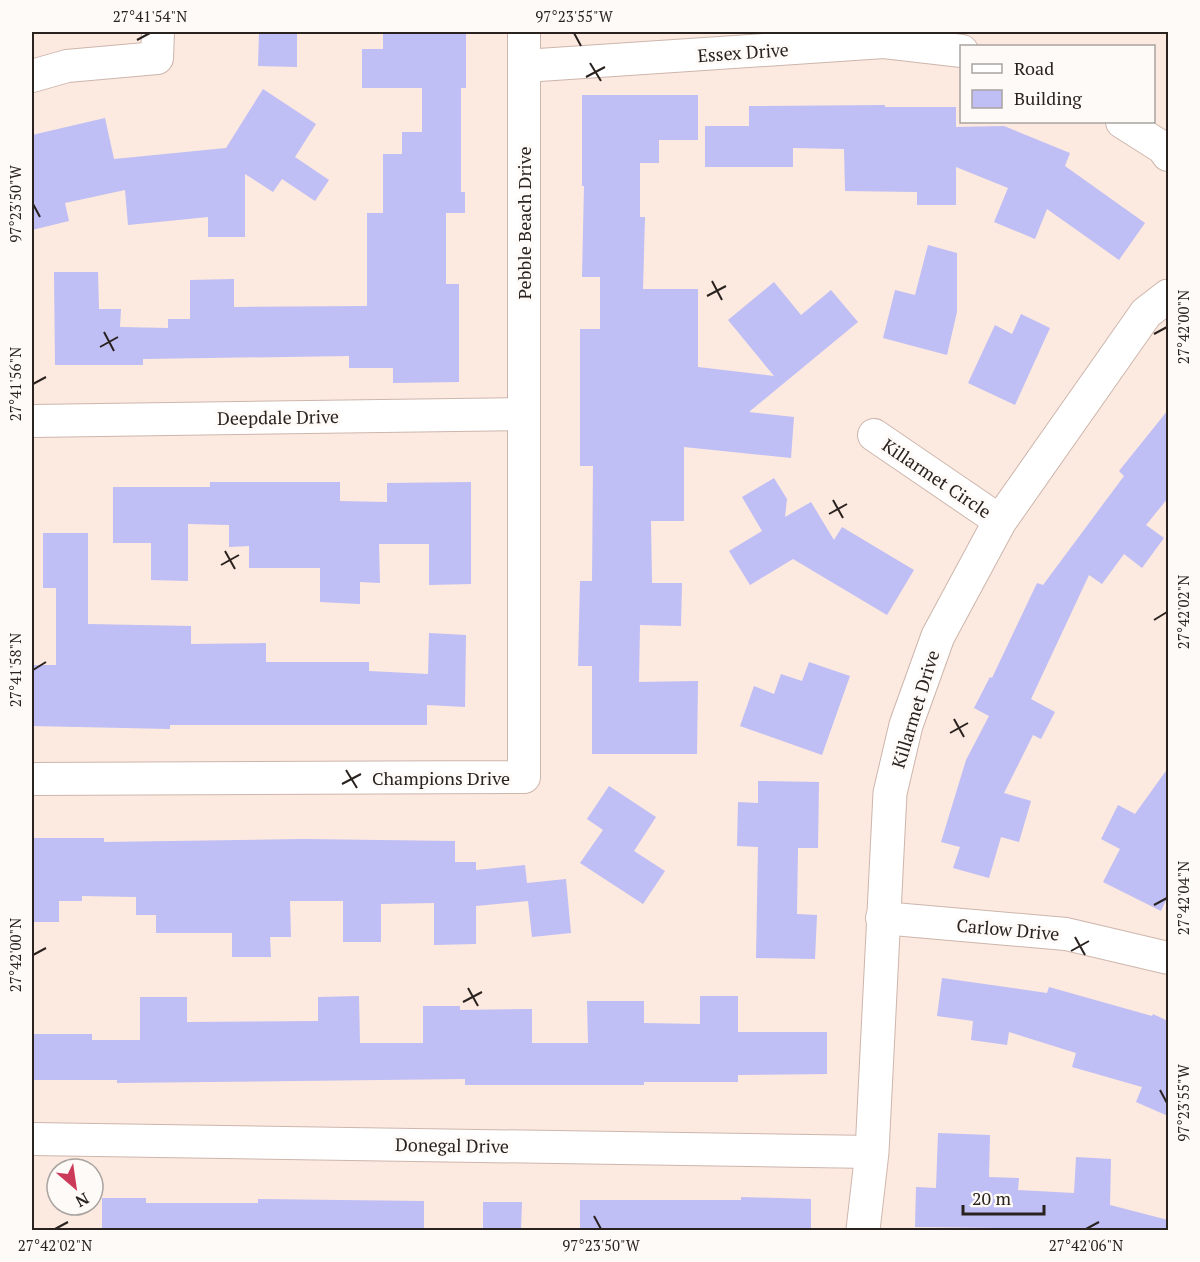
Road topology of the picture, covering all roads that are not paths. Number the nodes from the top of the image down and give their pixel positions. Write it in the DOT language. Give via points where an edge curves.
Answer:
graph roads {
  1 [pos="158,32"];
  2 [pos="524,32"];
  3 [pos="884,37"];
  4 [pos="960,51"];
  5 [pos="524,66"];
  6 [pos="32,75"];
  7 [pos="1124,123"];
  8 [pos="1168,155"];
  9 [pos="1168,296"];
  10 [pos="524,414"];
  11 [pos="32,421"];
  12 [pos="874,435"];
  13 [pos="1000,522"];
  14 [pos="32,779"];
  15 [pos="882,918"];
  16 [pos="1168,958"];
  17 [pos="32,1138"];
  18 [pos="872,1152"];
  19 [pos="863,1230"];
  1 -- 6 [label="street" via="157,58 68,66"];
  2 -- 5 [label="street, Pebble Beach Drive"];
  3 -- 4 [label="street, Essex Drive"];
  3 -- 5 [label="street, Essex Drive"];
  5 -- 10 [label="street, Pebble Beach Drive"];
  7 -- 8 [label="street"];
  9 -- 13 [label="street, Killarmet Drive" via="1146,313"];
  10 -- 11 [label="street, Deepdale Drive"];
  10 -- 14 [label="street, Champions Drive" via="524,777"];
  12 -- 13 [label="street, Killarmet Circle"];
  13 -- 15 [label="street, Killarmet Drive" via="938,636 906,725 890,793"];
  15 -- 16 [label="street, Carlow Drive" via="1066,934"];
  15 -- 18 [label="street, Killarmet Drive"];
  17 -- 18 [label="street, Donegal Drive"];
  18 -- 19 [label="street, Killarmet Drive"];
}
